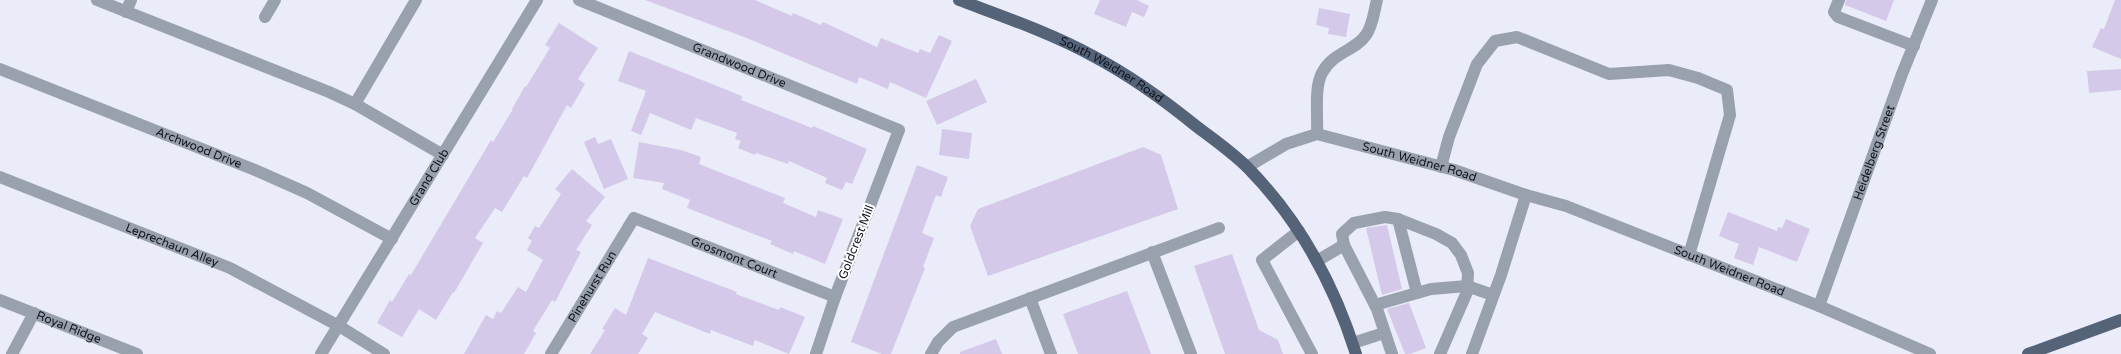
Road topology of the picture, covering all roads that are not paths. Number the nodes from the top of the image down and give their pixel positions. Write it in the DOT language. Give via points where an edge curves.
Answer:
graph roads {
  1 [pos="97,0"];
  2 [pos="131,0"];
  3 [pos="275,0"];
  4 [pos="416,0"];
  5 [pos="537,0"];
  6 [pos="579,0"];
  7 [pos="959,0"];
  8 [pos="1377,0"];
  9 [pos="1839,0"];
  10 [pos="1932,0"];
  11 [pos="126,12"];
  12 [pos="265,17"];
  13 [pos="1914,46"];
  14 [pos="0,69"];
  15 [pos="355,104"];
  16 [pos="899,130"];
  17 [pos="1317,134"];
  18 [pos="443,155"];
  19 [pos="1247,167"];
  20 [pos="1441,167"];
  21 [pos="0,178"];
  22 [pos="1526,195"];
  23 [pos="634,218"];
  24 [pos="1398,219"];
  25 [pos="1219,228"];
  26 [pos="1299,231"];
  27 [pos="392,240"];
  28 [pos="1344,244"];
  29 [pos="1152,252"];
  30 [pos="1689,255"];
  31 [pos="1317,261"];
  32 [pos="1467,286"];
  33 [pos="1417,293"];
  34 [pos="1493,296"];
  35 [pos="835,297"];
  36 [pos="1030,298"];
  37 [pos="0,300"];
  38 [pos="1375,305"];
  39 [pos="1819,306"];
  40 [pos="34,313"];
  41 [pos="2121,320"];
  42 [pos="339,326"];
  43 [pos="1384,333"];
  44 [pos="1355,348"];
  45 [pos="123,352"];
  46 [pos="12,354"];
  47 [pos="137,354"];
  48 [pos="321,354"];
  49 [pos="384,354"];
  50 [pos="551,354"];
  51 [pos="816,354"];
  52 [pos="931,354"];
  53 [pos="1051,354"];
  54 [pos="1191,354"];
  55 [pos="1312,354"];
  56 [pos="1392,354"];
  57 [pos="1440,354"];
  58 [pos="1472,354"];
  59 [pos="1930,354"];
  60 [pos="2028,354"];
  1 -- 11 [label="street"];
  2 -- 11 [label="street"];
  3 -- 12 [label="street"];
  4 -- 15 [label="street"];
  5 -- 18 [label="street, Grand Club"];
  6 -- 16 [label="street, Grandwood Drive"];
  7 -- 19 [label="main road, South Weidner Road" via="1039,31 1094,56 1183,115"];
  8 -- 17 [label="street" via="1366,35 1360,42 1339,53 1322,73 1318,88"];
  9 -- 13 [label="street" via="1834,12 1838,17"];
  10 -- 13 [label="street, Heidelberg Street"];
  11 -- 15 [label="street"];
  13 -- 39 [label="street, Heidelberg Street"];
  14 -- 27 [label="street, Archwood Drive" via="255,170 307,193"];
  15 -- 18 [label="street"];
  16 -- 35 [label="street, Goldcrest Mill"];
  17 -- 19 [label="street" via="1286,144"];
  17 -- 20 [label="street, South Weidner Road"];
  18 -- 27 [label="street, Grand Club"];
  19 -- 26 [label="main road, South Weidner Road"];
  20 -- 22 [label="street, South Weidner Road"];
  20 -- 30 [label="street" via="1449,137 1477,64 1495,41 1517,37 1609,74 1669,70 1698,78 1727,90 1730,115"];
  21 -- 42 [label="street, Leprechaun Alley" via="230,268"];
  22 -- 30 [label="street, South Weidner Road" via="1566,206"];
  22 -- 34 [label="street"];
  23 -- 35 [label="street, Grosmont Court"];
  23 -- 50 [label="street, Pinehurst Run"];
  24 -- 28 [label="street" via="1385,217 1354,223 1342,234"];
  24 -- 32 [label="street" via="1452,243 1461,255 1468,273"];
  24 -- 33 [label="street"];
  25 -- 29 [label="street"];
  26 -- 31 [label="main road, South Weidner Road"];
  26 -- 55 [label="street" via="1262,260"];
  27 -- 42 [label="street, Grand Club"];
  28 -- 31 [label="street"];
  28 -- 38 [label="street"];
  29 -- 36 [label="street"];
  29 -- 54 [label="street"];
  30 -- 39 [label="street, South Weidner Road"];
  31 -- 44 [label="main road, South Weidner Road" via="1344,316"];
  32 -- 33 [label="street" via="1431,289"];
  32 -- 34 [label="street"];
  32 -- 57 [label="street" via="1467,292"];
  33 -- 38 [label="street"];
  34 -- 58 [label="street"];
  35 -- 51 [label="street, Goldcrest Mill"];
  36 -- 52 [label="street" via="953,327 938,342"];
  36 -- 53 [label="street"];
  37 -- 40 [label="street, Royal Ridge"];
  38 -- 43 [label="street"];
  39 -- 59 [label="street, South Weidner Road"];
  40 -- 45 [label="street, Royal Ridge"];
  40 -- 46 [label="street"];
  41 -- 60 [label="main road"];
  42 -- 48 [label="street, Grand Club"];
  42 -- 49 [label="street, Leprechaun Alley"];
  43 -- 44 [label="street"];
  43 -- 56 [label="street"];
  45 -- 47 [label="street, Royal Ridge"];
}
